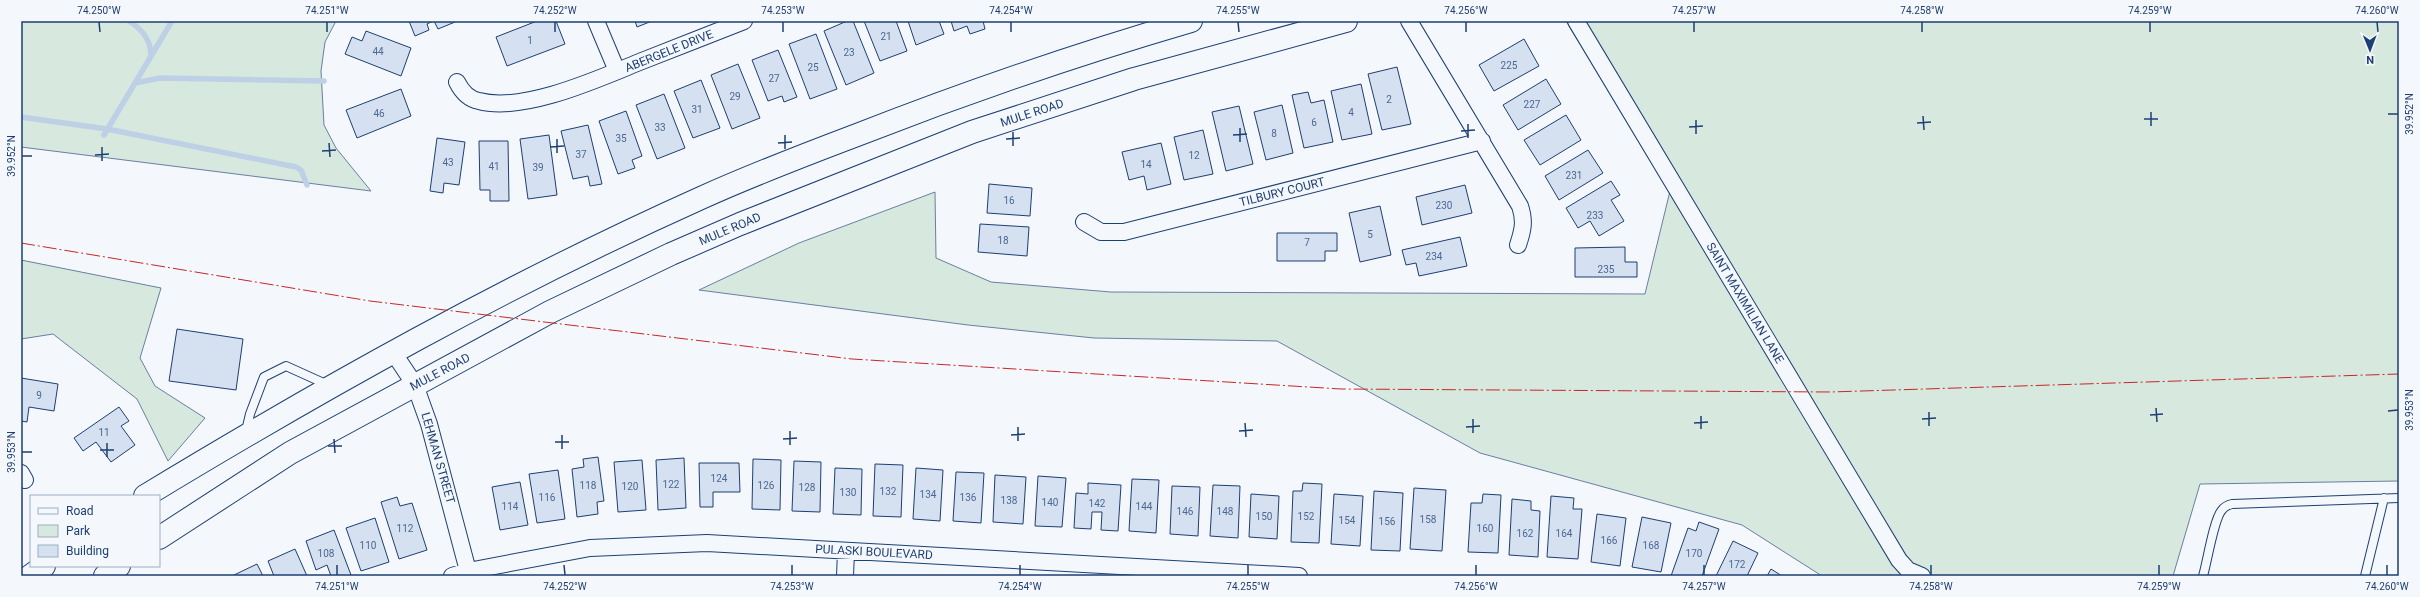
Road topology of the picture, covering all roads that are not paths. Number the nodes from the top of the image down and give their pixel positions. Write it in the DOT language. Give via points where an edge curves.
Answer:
graph roads {
  1 [pos="596,21"];
  2 [pos="744,21"];
  3 [pos="1191,21"];
  4 [pos="1346,21"];
  5 [pos="1409,21"];
  6 [pos="1576,21"];
  7 [pos="617,71"];
  8 [pos="457,82"];
  9 [pos="1482,141"];
  10 [pos="1084,222"];
  11 [pos="1518,245"];
  12 [pos="393,352"];
  13 [pos="331,386"];
  14 [pos="415,386"];
  15 [pos="245,435"];
  16 [pos="147,495"];
  17 [pos="2384,498"];
  18 [pos="2399,498"];
  19 [pos="160,537"];
  20 [pos="846,551"];
  21 [pos="43,567"];
  22 [pos="118,567"];
  23 [pos="468,571"];
  24 [pos="30,576"];
  25 [pos="105,576"];
  26 [pos="452,576"];
  27 [pos="845,576"];
  28 [pos="1299,576"];
  29 [pos="1922,576"];
  30 [pos="2203,576"];
  31 [pos="2365,576"];
  1 -- 7 [label="street"];
  2 -- 7 [label="street, ABERGELE DRIVE"];
  3 -- 12 [label="main road" via="1128,39 953,98 754,175 514,287"];
  4 -- 14 [label="main road, MULE ROAD" via="1134,79 972,132 671,254 550,312"];
  5 -- 9 [label="street"];
  6 -- 29 [label="street, SAINT MAXIMILIAN LANE" via="1899,560 1908,570"];
  7 -- 8 [label="street, ABERGELE DRIVE" via="556,93 512,102 479,101 461,91"];
  9 -- 10 [label="street, TILBURY COURT" via="1124,232 1101,232"];
  9 -- 11 [label="street" via="1520,206 1524,218"];
  12 -- 13 [label="main road"];
  12 -- 14 [label="street, LEHMAN STREET"];
  13 -- 15 [label="main road"];
  13 -- 15 [label="lane" via="286,366 264,376"];
  14 -- 19 [label="main road, MULE ROAD" via="290,453"];
  14 -- 23 [label="street, LEHMAN STREET" via="429,424"];
  15 -- 16 [label="main road"];
  17 -- 18 [label="lane"];
  17 -- 30 [label="lane" via="2232,504 2225,507 2220,511"];
  17 -- 31 [label="lane"];
  20 -- 23 [label="street, PULASKI BOULEVARD" via="707,543 590,548"];
  20 -- 27 [label="street"];
  20 -- 28 [label="street, PULASKI BOULEVARD"];
  21 -- 24 [label="main road"];
  22 -- 25 [label="main road"];
  23 -- 26 [label="street, PULASKI BOULEVARD"];
}
